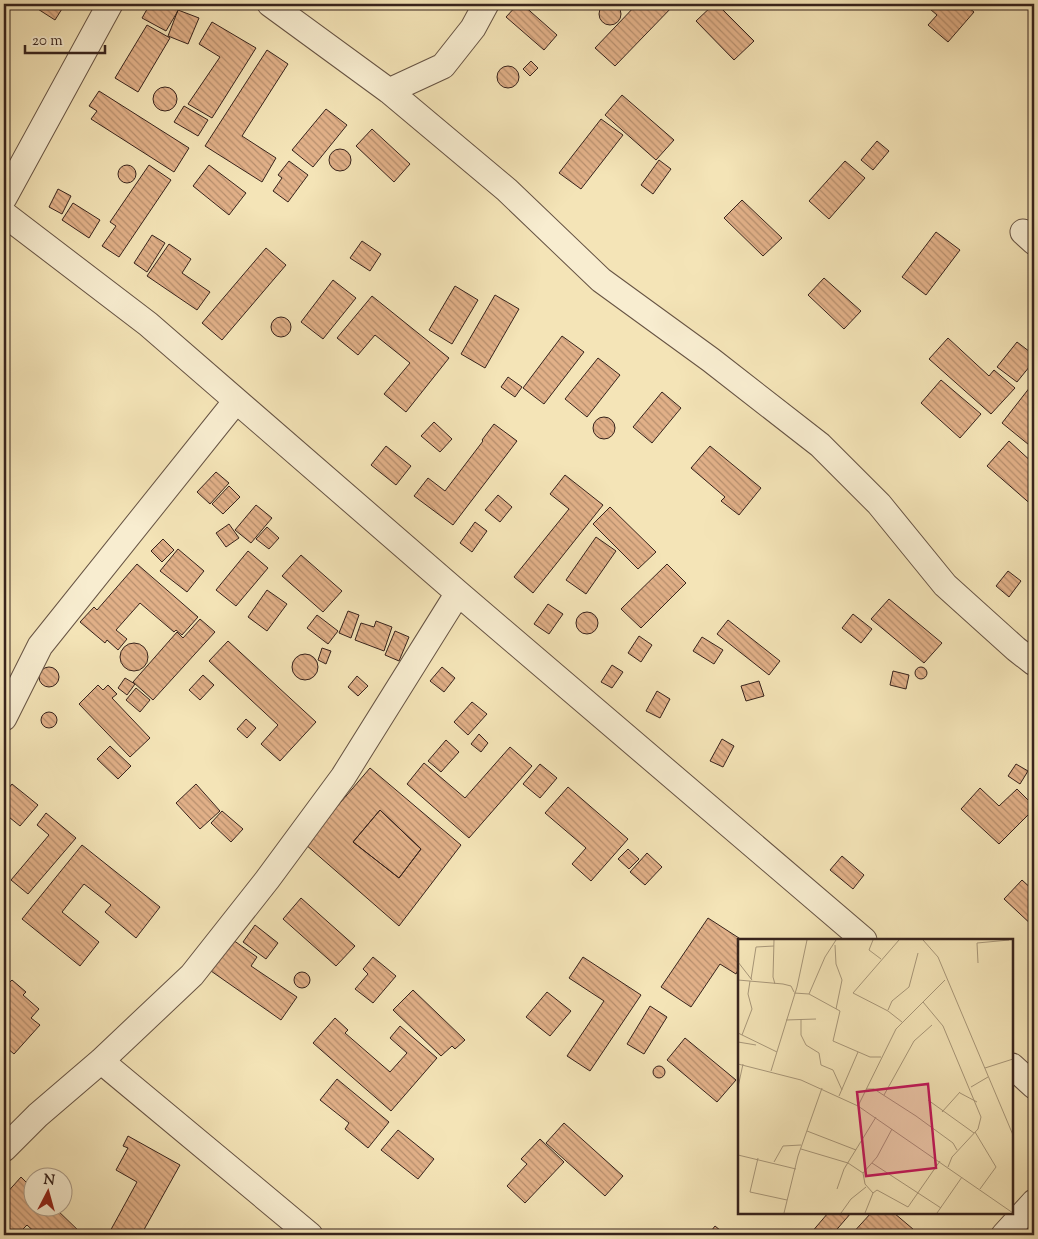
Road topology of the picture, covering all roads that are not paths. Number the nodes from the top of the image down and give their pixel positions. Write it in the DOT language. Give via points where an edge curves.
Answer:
graph roads {
  1 [pos="110,4"];
  2 [pos="270,4"];
  3 [pos="486,4"];
  4 [pos="389,91"];
  5 [pos="4,198"];
  6 [pos="4,214"];
  7 [pos="236,400"];
  8 [pos="458,593"];
  9 [pos="1034,663"];
  10 [pos="4,718"];
  11 [pos="863,939"];
  12 [pos="101,1061"];
  13 [pos="1013,1067"];
  14 [pos="1034,1086"];
  15 [pos="4,1149"];
  16 [pos="1034,1202"];
  17 [pos="310,1235"];
  18 [pos="1004,1235"];
  1 -- 5 [label="street"];
  2 -- 4 [label="street"];
  3 -- 4 [label="street" via="473,28 443,66"];
  4 -- 9 [label="street" via="507,190 602,280 820,445 878,504 945,585"];
  6 -- 7 [label="street" via="148,324"];
  7 -- 8 [label="street"];
  7 -- 10 [label="street" via="40,646"];
  8 -- 11 [label="street"];
  8 -- 12 [label="street" via="343,777 267,880 192,975"];
  12 -- 15 [label="street"];
  12 -- 17 [label="street"];
  13 -- 14 [label="street"];
  16 -- 18 [label="street"];
}
